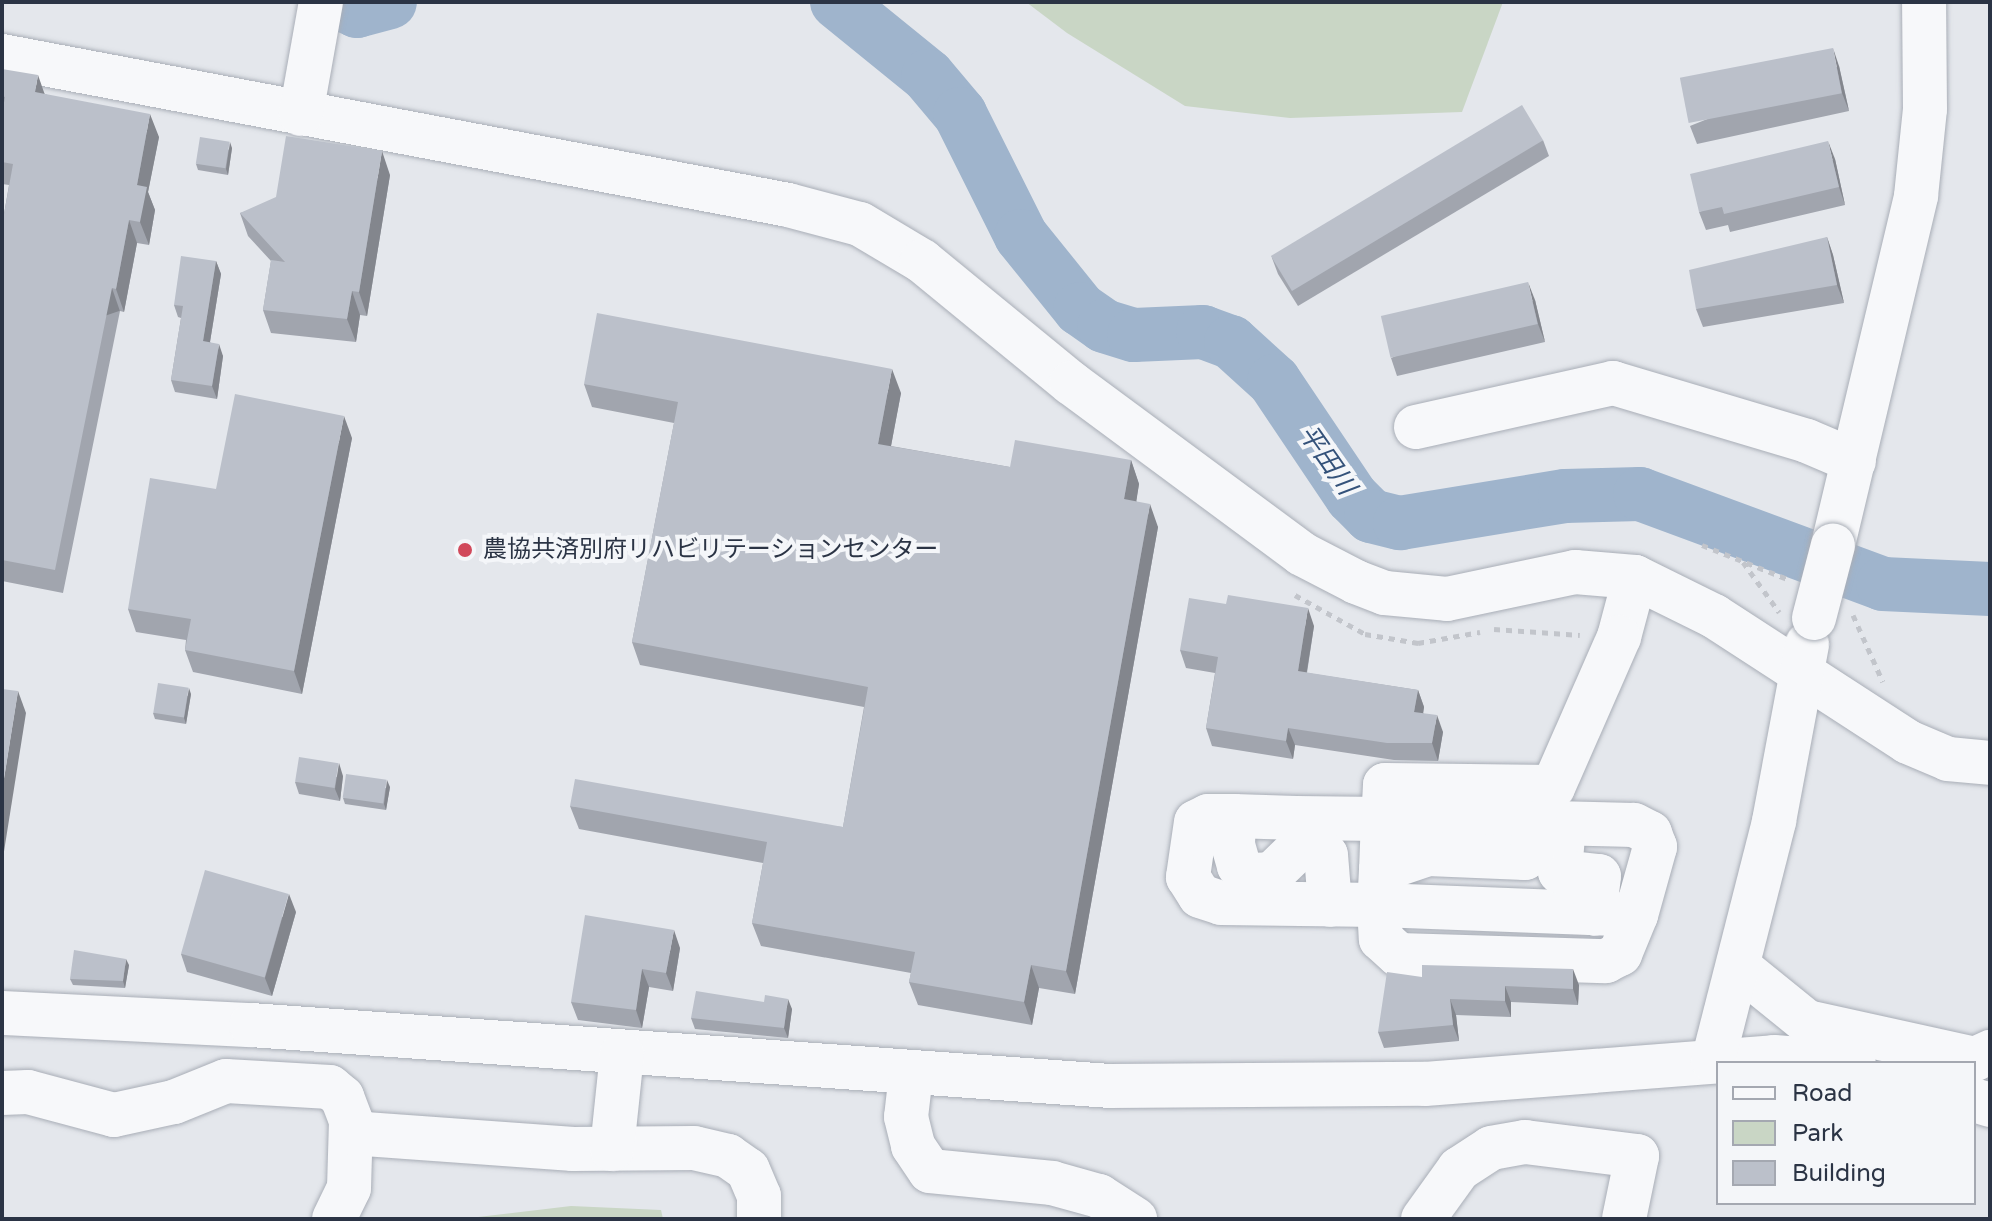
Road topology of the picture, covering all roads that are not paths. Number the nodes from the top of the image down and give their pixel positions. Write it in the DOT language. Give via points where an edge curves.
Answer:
graph roads {
  1 [pos="321,2"];
  2 [pos="1924,2"];
  3 [pos="2,56"];
  4 [pos="303,106"];
  5 [pos="1416,427"];
  6 [pos="1854,461"];
  7 [pos="1635,577"];
  8 [pos="1800,670"];
  9 [pos="1990,763"];
  10 [pos="1234,816"];
  11 [pos="1383,819"];
  12 [pos="1549,823"];
  13 [pos="1496,857"];
  14 [pos="1380,888"];
  15 [pos="1330,905"];
  16 [pos="1491,909"];
  17 [pos="1615,914"];
  18 [pos="1739,967"];
  19 [pos="2,1013"];
  20 [pos="251,1025"];
  21 [pos="1990,1052"];
  22 [pos="622,1054"];
  23 [pos="1713,1061"];
  24 [pos="1838,1061"];
  25 [pos="911,1074"];
  26 [pos="2,1093"];
  27 [pos="132,1114"];
  28 [pos="351,1133"];
  29 [pos="612,1149"];
  30 [pos="334,1219"];
  31 [pos="759,1219"];
  32 [pos="1135,1219"];
  33 [pos="1423,1219"];
  34 [pos="1624,1219"];
  1 -- 4 [label="street"];
  2 -- 6 [label="street" via="1925,109 1916,196"];
  3 -- 4 [label="street"];
  4 -- 7 [label="street" via="860,224 922,261 1059,374 1302,554 1385,593 1447,599 1575,572"];
  5 -- 6 [label="street" via="1613,383 1807,441"];
  6 -- 8 [label="street, bridge" via="1833,545 1798,617"];
  7 -- 8 [label="street" via="1714,616"];
  7 -- 11 [label="street" via="1619,637 1553,787 1385,785"];
  8 -- 9 [label="street" via="1908,742 1948,759"];
  8 -- 18 [label="street" via="1774,821"];
  10 -- 11 [label="street"];
  10 -- 15 [label="street" via="1233,845 1239,866 1249,875 1272,874 1300,847 1326,855"];
  10 -- 15 [label="street" via="1196,822 1188,877 1200,896 1221,903"];
  11 -- 12 [label="street"];
  11 -- 14 [label="street"];
  12 -- 13 [label="street" via="1525,858"];
  12 -- 17 [label="street" via="1560,872 1599,876"];
  12 -- 17 [label="street" via="1634,825 1650,833 1655,847"];
  13 -- 14 [label="street" via="1428,854"];
  13 -- 16 [label="street"];
  14 -- 15 [label="street"];
  14 -- 16 [label="street"];
  14 -- 17 [label="street" via="1381,939 1399,955 1606,961 1620,954"];
  16 -- 17 [label="street"];
  18 -- 21 [label="street" via="1807,1022 1975,1059"];
  18 -- 23 [label="street"];
  19 -- 20 [label="street"];
  20 -- 22 [label="street"];
  20 -- 27 [label="street"];
  22 -- 25 [label="street"];
  22 -- 29 [label="street"];
  23 -- 24 [label="street"];
  23 -- 25 [label="street" via="1338,1087 1110,1086"];
  25 -- 32 [label="street" via="906,1117 913,1146 930,1171 1052,1183 1099,1196"];
  26 -- 27 [label="street" via="28,1092 99,1114"];
  27 -- 28 [label="street" via="226,1081 271,1080 330,1087 348,1109"];
  28 -- 29 [label="street"];
  28 -- 30 [label="street" via="349,1188"];
  29 -- 31 [label="street" via="694,1148 728,1156 748,1170 759,1196"];
  33 -- 34 [label="street" via="1459,1169 1491,1148 1525,1142 1637,1156"];
}
